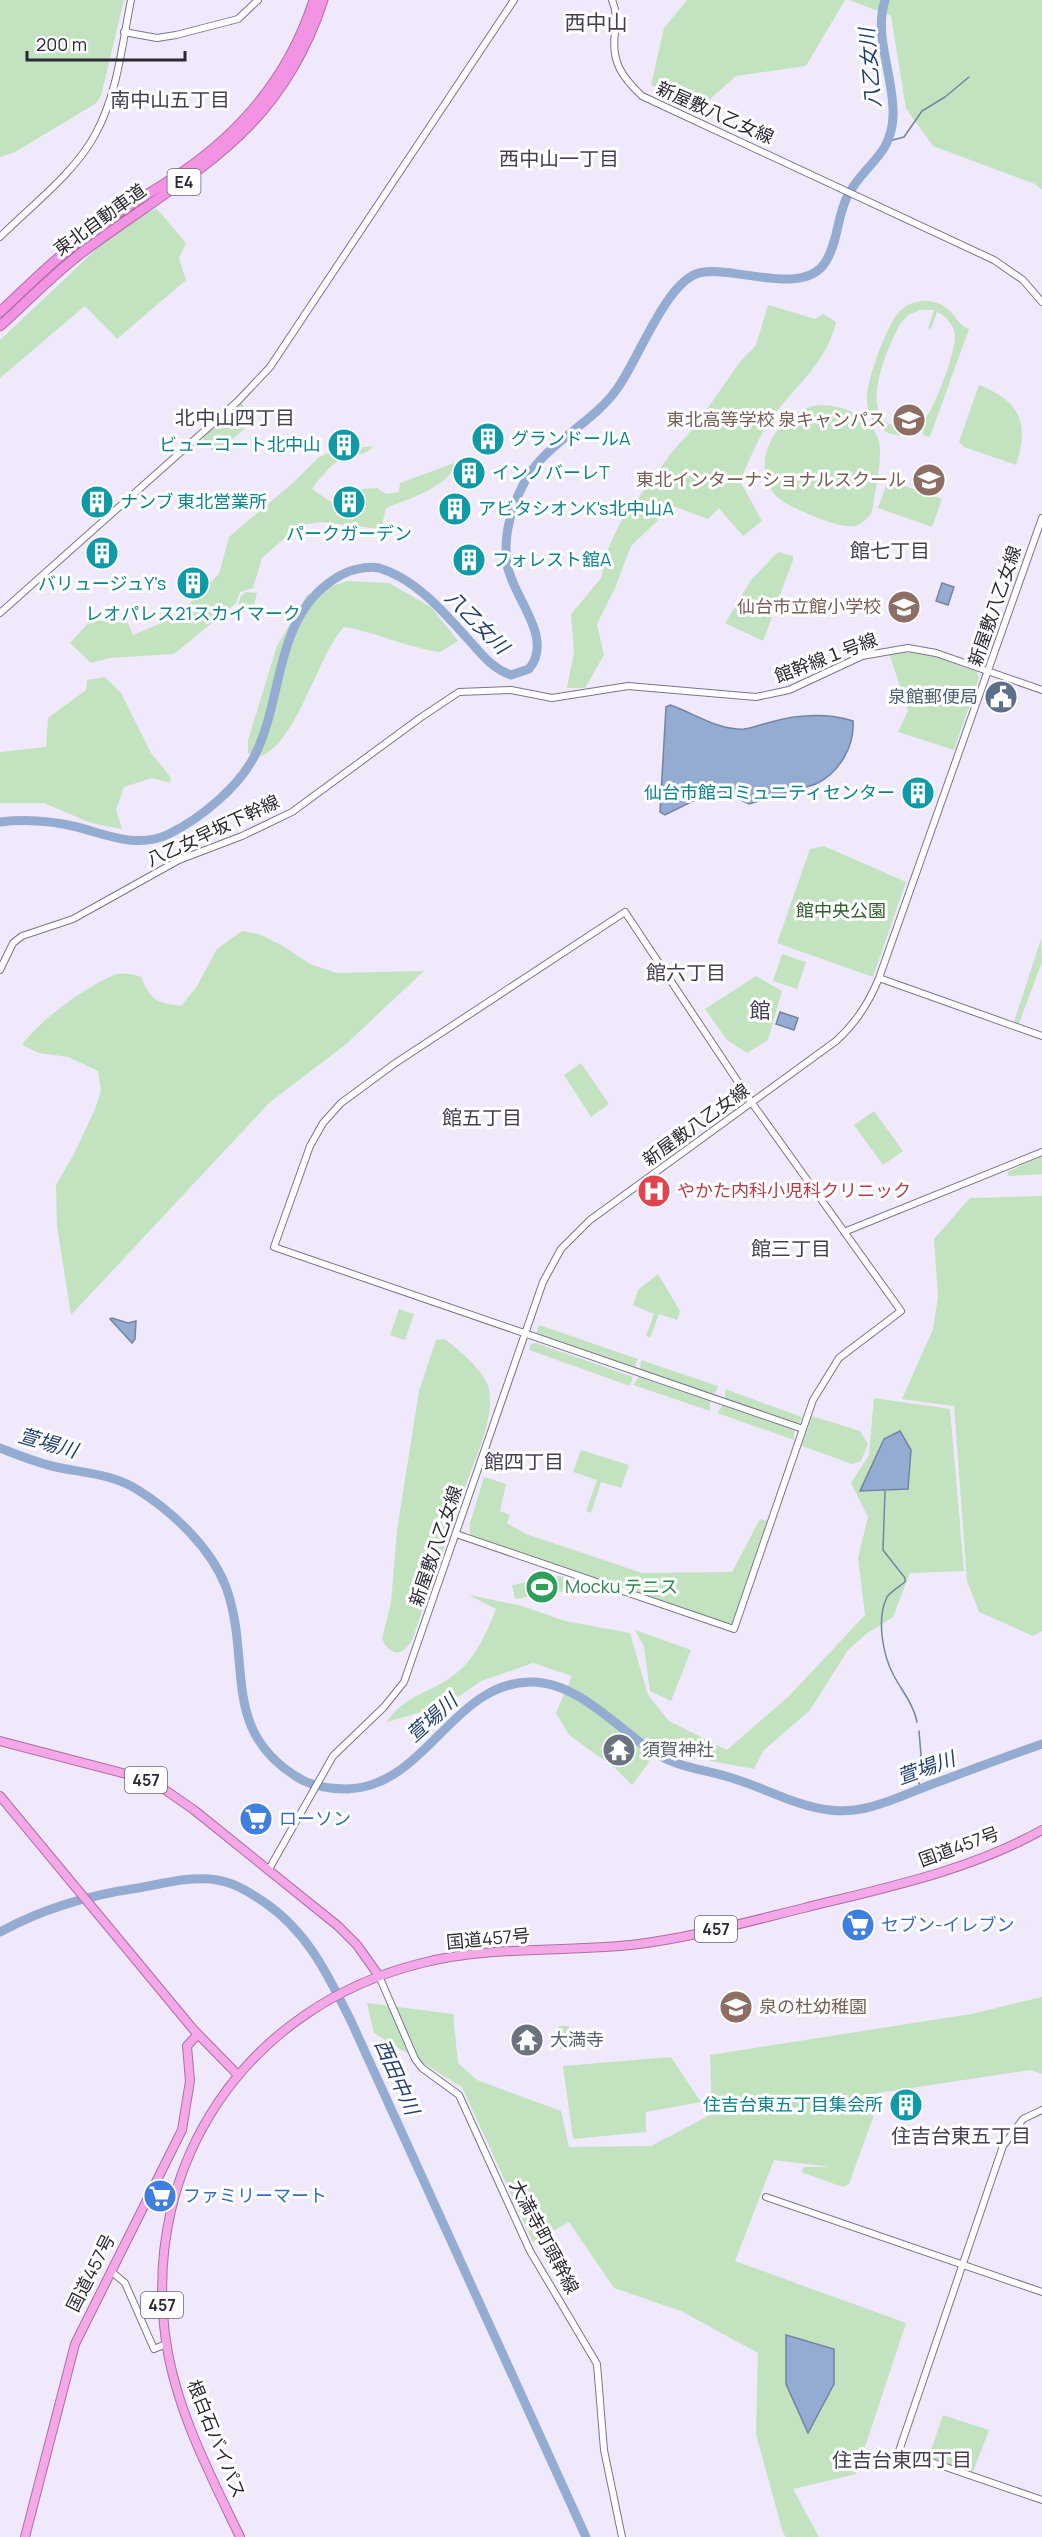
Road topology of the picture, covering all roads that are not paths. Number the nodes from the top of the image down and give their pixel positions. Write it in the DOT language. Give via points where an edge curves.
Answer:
graph roads {
  1 [pos="131,0"];
  2 [pos="258,0"];
  3 [pos="314,0"];
  4 [pos="323,0"];
  5 [pos="514,0"];
  6 [pos="612,0"];
  7 [pos="124,32"];
  8 [pos="0,237"];
  9 [pos="1042,302"];
  10 [pos="0,312"];
  11 [pos="0,326"];
  12 [pos="1042,518"];
  13 [pos="0,613"];
  14 [pos="988,671"];
  15 [pos="1042,690"];
  16 [pos="540,698"];
  17 [pos="0,970"];
  18 [pos="879,978"];
  19 [pos="1042,1036"];
  20 [pos="752,1103"];
  21 [pos="1042,1152"];
  22 [pos="844,1232"];
  23 [pos="525,1334"];
  24 [pos="803,1429"];
  25 [pos="456,1534"];
  26 [pos="0,1741"];
  27 [pos="0,1796"];
  28 [pos="1042,1830"];
  29 [pos="268,1870"];
  30 [pos="379,1976"];
  31 [pos="198,2034"];
  32 [pos="238,2075"];
  33 [pos="1042,2110"];
  34 [pos="766,2197"];
  35 [pos="962,2264"];
  36 [pos="112,2272"];
  37 [pos="1042,2292"];
  38 [pos="166,2344"];
  39 [pos="1042,2500"];
  40 [pos="25,2537"];
  41 [pos="240,2537"];
  42 [pos="622,2537"];
  1 -- 7 [label="street"];
  2 -- 7 [label="street" via="238,19 176,36 157,38"];
  3 -- 10 [label="highway, 東北自動車道 / E4" via="284,67 239,125 184,171 76,243"];
  4 -- 11 [label="highway, 東北自動車道 / E4" via="292,70 248,129 205,166 71,261"];
  5 -- 13 [label="street" via="270,367 238,401"];
  6 -- 9 [label="street, 新屋敷八乙女線" via="616,19 615,62 623,78 642,96 994,260 1023,280"];
  7 -- 8 [label="street" via="112,93 96,133 82,154"];
  12 -- 14 [label="street, 新屋敷八乙女線"];
  14 -- 15 [label="street, 館幹線１号線"];
  14 -- 16 [label="street, 館幹線１号線" via="923,649 896,648 862,656 768,696 737,697 628,686"];
  14 -- 18 [label="street, 新屋敷八乙女線"];
  16 -- 17 [label="street, 八乙女早坂下幹線" via="511,690 459,692 292,812 234,840 179,860 73,919 22,936 13,943"];
  18 -- 19 [label="street"];
  18 -- 20 [label="street, 新屋敷八乙女線" via="850,1029"];
  20 -- 22 [label="street"];
  20 -- 23 [label="street, 新屋敷八乙女線" via="576,1233 549,1269"];
  20 -- 23 [label="street" via="625,912 341,1103 310,1146 274,1247"];
  21 -- 22 [label="street"];
  22 -- 24 [label="street" via="901,1311 839,1358 823,1381"];
  23 -- 24 [label="street"];
  23 -- 25 [label="street, 新屋敷八乙女線"];
  24 -- 25 [label="street" via="734,1629"];
  25 -- 29 [label="street, 新屋敷八乙女線" via="404,1682 323,1771"];
  26 -- 29 [label="highway, 457" via="138,1777 161,1787"];
  27 -- 31 [label="highway"];
  28 -- 30 [label="highway, 国道457号 / 457" via="980,1858 882,1889 679,1938 576,1950 462,1955"];
  29 -- 30 [label="highway, 457" via="338,1926"];
  30 -- 32 [label="highway, 根白石バイパス / 457" via="327,2000 284,2030"];
  30 -- 42 [label="street, 大満寺町頭幹線" via="415,2059 459,2095 530,2251 597,2364 604,2450"];
  31 -- 32 [label="highway"];
  31 -- 36 [label="highway, 国道457号" via="186,2050 189,2098 178,2141"];
  32 -- 38 [label="highway, 根白石バイパス / 457" via="200,2135 174,2202 162,2277"];
  33 -- 35 [label="street" via="1023,2119 1003,2146"];
  34 -- 35 [label="street"];
  35 -- 37 [label="street"];
  35 -- 39 [label="street" via="898,2451"];
  36 -- 38 [label="street" via="124,2283 154,2349"];
  36 -- 40 [label="highway, 国道457号" via="75,2344"];
  38 -- 41 [label="highway, 根白石バイパス / 457" via="196,2442"];
}
